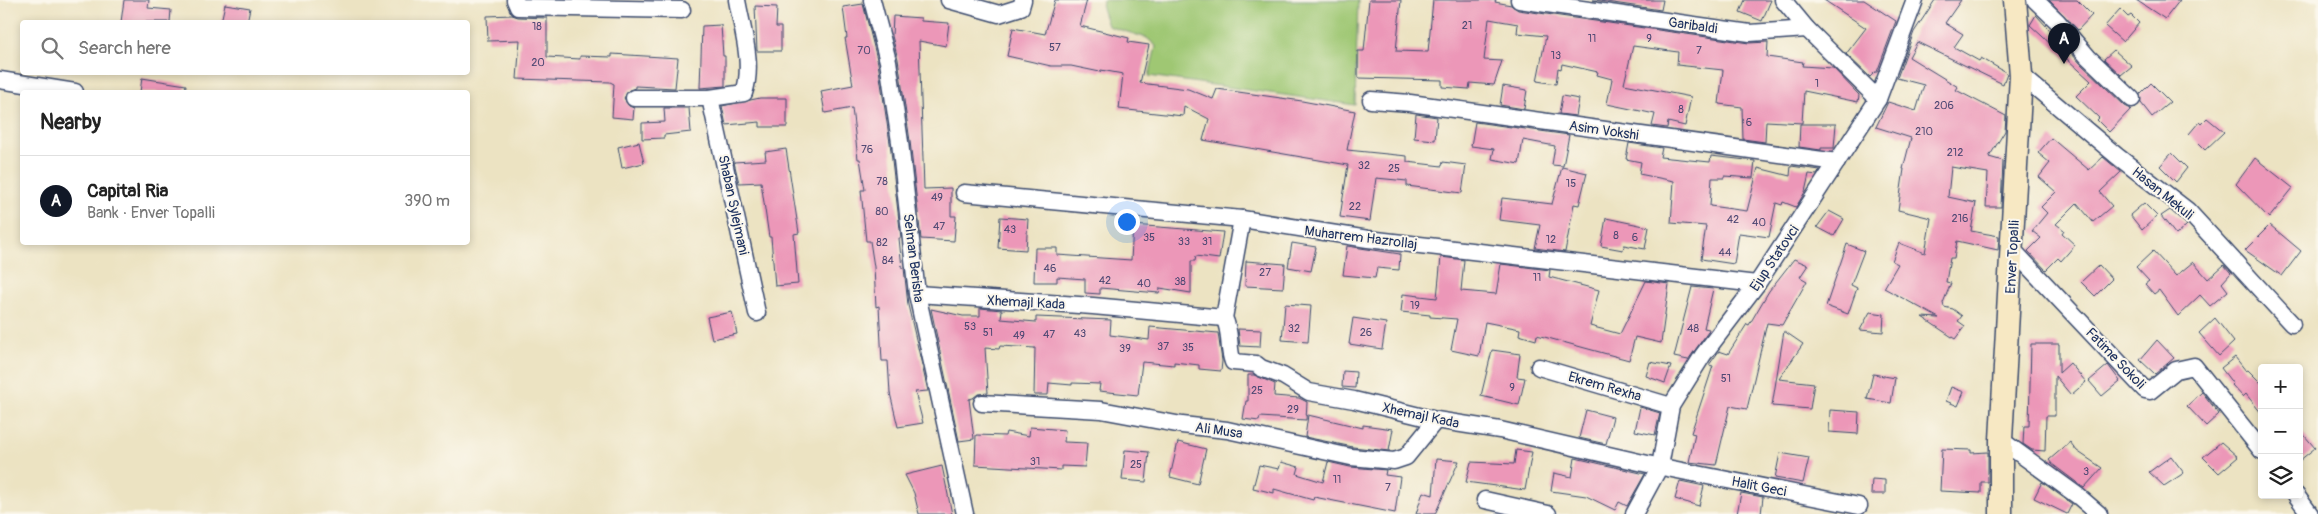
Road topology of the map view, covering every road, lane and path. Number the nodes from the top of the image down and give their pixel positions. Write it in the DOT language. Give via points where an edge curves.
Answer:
graph roads {
  1 [pos="515,0"];
  2 [pos="737,0"];
  3 [pos="872,0"];
  4 [pos="949,0"];
  5 [pos="1023,0"];
  6 [pos="1519,0"];
  7 [pos="1783,0"];
  8 [pos="1915,0"];
  9 [pos="2014,0"];
  10 [pos="2035,0"];
  11 [pos="682,10"];
  12 [pos="1807,30"];
  13 [pos="2021,75"];
  14 [pos="0,80"];
  15 [pos="62,90"];
  16 [pos="634,98"];
  17 [pos="710,98"];
  18 [pos="1878,99"];
  19 [pos="2132,99"];
  20 [pos="1371,100"];
  21 [pos="1837,162"];
  22 [pos="964,193"];
  23 [pos="1242,219"];
  24 [pos="2013,250"];
  25 [pos="1757,284"];
  26 [pos="917,294"];
  27 [pos="757,313"];
  28 [pos="1224,318"];
  29 [pos="2292,324"];
  30 [pos="1539,367"];
  31 [pos="982,403"];
  32 [pos="1671,406"];
  33 [pos="1436,420"];
  34 [pos="2001,440"];
  35 [pos="2258,446"];
  36 [pos="1660,466"];
  37 [pos="2299,499"];
  38 [pos="1485,500"];
  39 [pos="1859,506"];
  40 [pos="965,514"];
  41 [pos="1548,514"];
  42 [pos="1634,514"];
  43 [pos="2001,514"];
  44 [pos="2099,514"];
  45 [pos="2310,514"];
  1 -- 11 [label="street" via="518,7"];
  2 -- 17 [label="street" via="748,68 746,86 744,93"];
  3 -- 26 [label="street, Selman Berisha" via="888,61"];
  4 -- 5 [label="street" via="1003,14 1021,7"];
  6 -- 12 [label="street, Garibaldi" via="1750,33"];
  7 -- 12 [label="street"];
  8 -- 18 [label="street, Ejup Statovci"];
  9 -- 13 [label="main road, Enver Topalli"];
  10 -- 19 [label="street"];
  12 -- 18 [label="street"];
  13 -- 24 [label="main road, Enver Topalli"];
  13 -- 29 [label="street, Hasan Mekuli" via="2187,210"];
  14 -- 15 [label="street"];
  16 -- 17 [label="street"];
  17 -- 27 [label="street, Shaban Sylejmani"];
  18 -- 21 [label="street, Ejup Statovci"];
  20 -- 21 [label="street, Asim Vokshi"];
  21 -- 25 [label="street, Ejup Statovci"];
  22 -- 23 [label="street, Muharrem Hazrollaj"];
  23 -- 25 [label="street, Muharrem Hazrollaj" via="1368,239"];
  23 -- 28 [label="street, Xhemajl Kada"];
  24 -- 34 [label="main road, Enver Topalli"];
  24 -- 35 [label="street, Fatime Sokoli" via="2145,390 2150,391 2176,370 2194,366"];
  25 -- 32 [label="street, Ejup Statovci" via="1703,354"];
  26 -- 28 [label="street, Xhemajl Kada"];
  26 -- 40 [label="street, Selman Berisha"];
  28 -- 33 [label="street, Xhemajl Kada" via="1229,328 1229,352 1233,362 1256,364 1309,392"];
  30 -- 32 [label="street, Ekrem Rexha"];
  31 -- 33 [label="street, Ali Musa" via="1101,410 1227,430 1351,457 1394,461 1406,457"];
  32 -- 36 [label="street, Ejup Statovci"];
  33 -- 36 [label="street, Xhemajl Kada" via="1500,430"];
  34 -- 43 [label="main road, Enver Topalli"];
  34 -- 44 [label="street"];
  36 -- 39 [label="street, Halit Geci"];
  36 -- 42 [label="street, Ejup Statovci"];
  37 -- 45 [label="street"];
  38 -- 41 [label="street"];
}
